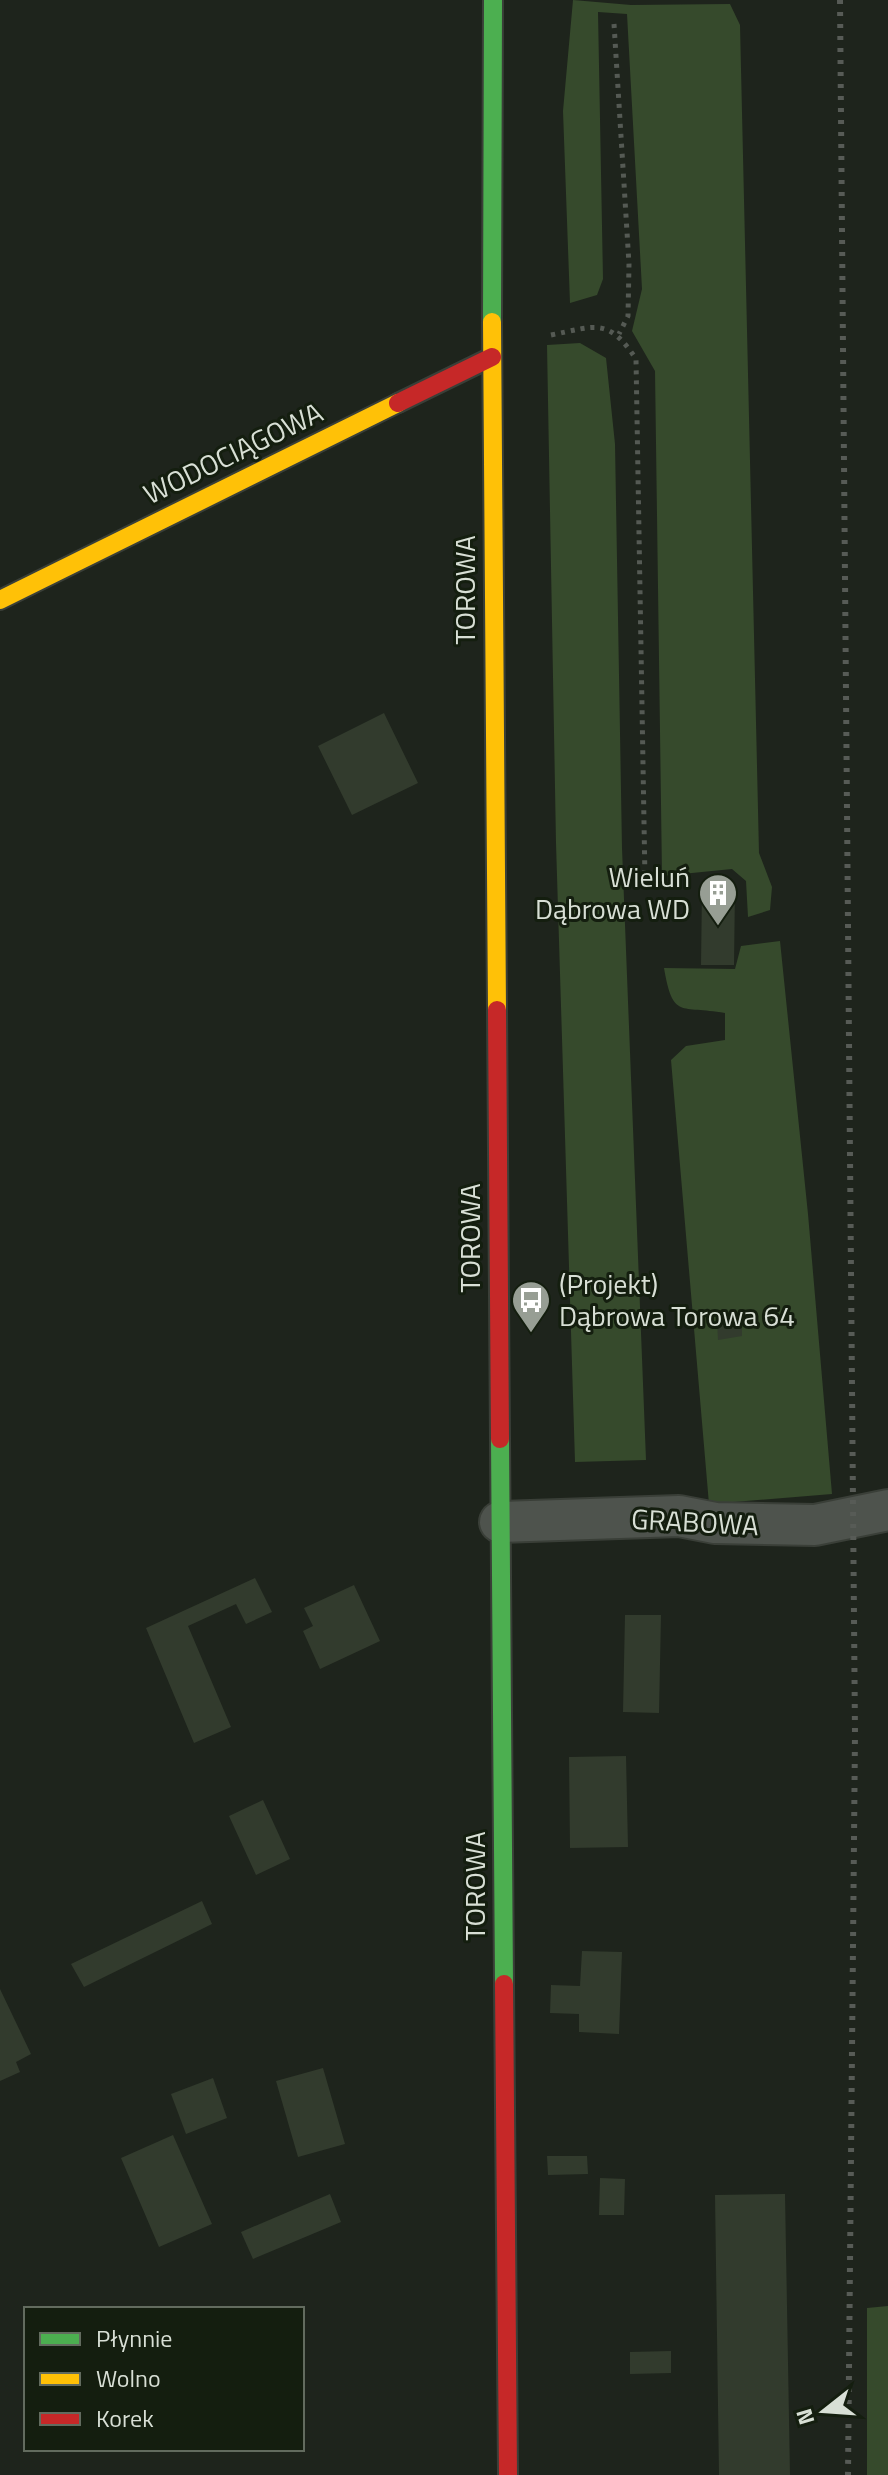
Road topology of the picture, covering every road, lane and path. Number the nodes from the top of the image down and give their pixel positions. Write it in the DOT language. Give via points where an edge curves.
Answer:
graph roads {
  1 [pos="493,0"];
  2 [pos="614,24"];
  3 [pos="619,334"];
  4 [pos="551,335"];
  5 [pos="492,357"];
  6 [pos="0,600"];
  7 [pos="645,880"];
  8 [pos="888,1510"];
  9 [pos="500,1522"];
  10 [pos="508,2475"];
  1 -- 5 [label="street, TOROWA"];
  2 -- 3 [label="path" via="629,264 628,316"];
  3 -- 4 [label="path" via="594,326"];
  3 -- 7 [label="path" via="636,359"];
  5 -- 6 [label="street, WODOCIĄGOWA"];
  5 -- 9 [label="street, TOROWA"];
  8 -- 9 [label="street, GRABOWA" via="815,1525 715,1523 679,1516"];
  9 -- 10 [label="street, TOROWA"];
}
